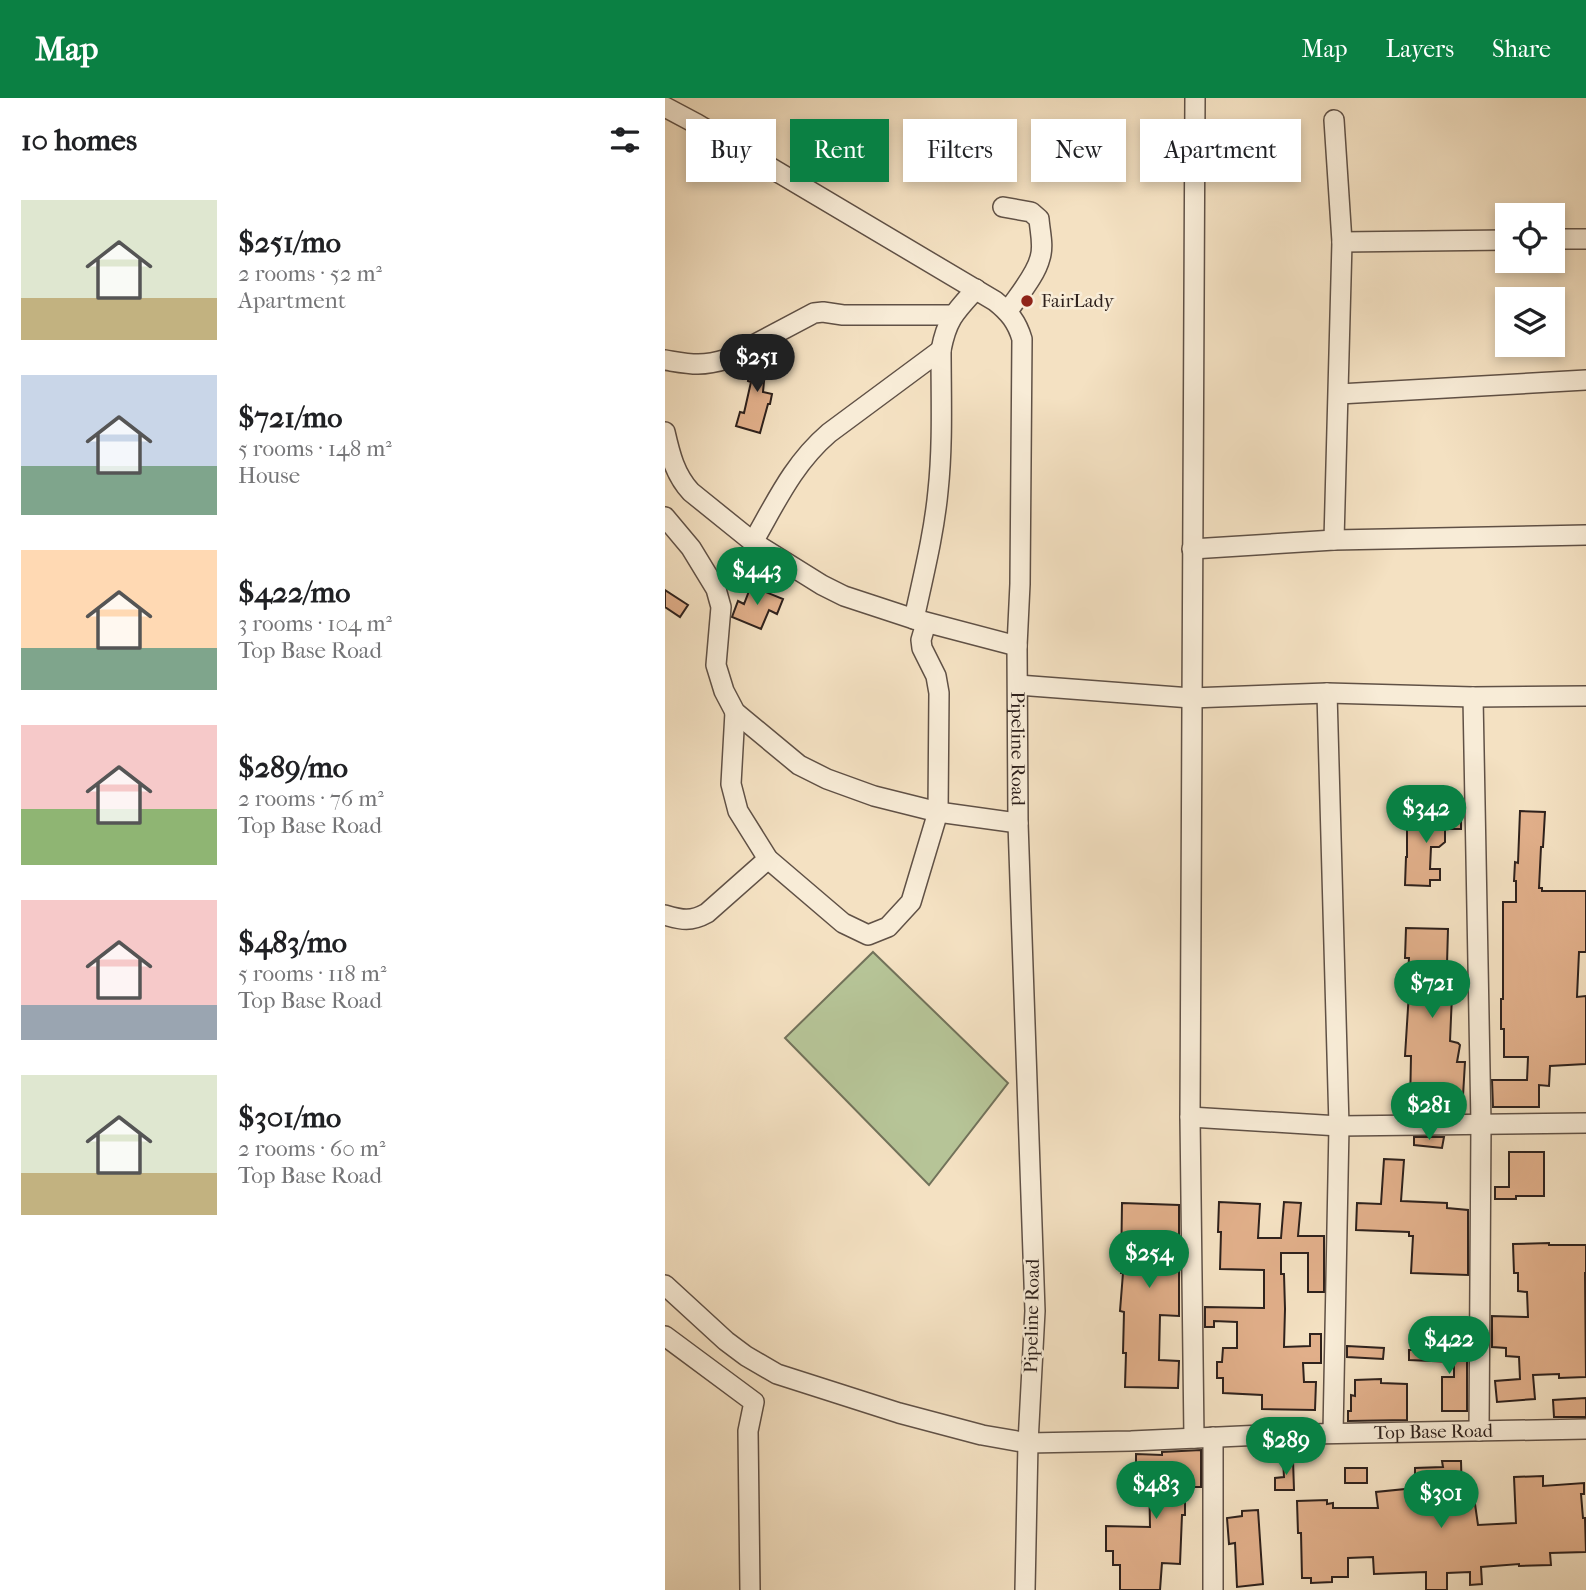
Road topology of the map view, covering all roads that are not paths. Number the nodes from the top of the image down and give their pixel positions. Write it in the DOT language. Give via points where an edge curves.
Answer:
graph roads {
  1 [pos="1195,98"];
  2 [pos="665,107"];
  3 [pos="1334,120"];
  4 [pos="1003,207"];
  5 [pos="1565,239"];
  6 [pos="1586,239"];
  7 [pos="1495,240"];
  8 [pos="1342,242"];
  9 [pos="976,289"];
  10 [pos="1008,311"];
  11 [pos="952,316"];
  12 [pos="941,351"];
  13 [pos="665,360"];
  14 [pos="1586,380"];
  15 [pos="1339,394"];
  16 [pos="666,439"];
  17 [pos="665,517"];
  18 [pos="1586,536"];
  19 [pos="1334,540"];
  20 [pos="753,542"];
  21 [pos="1192,549"];
  22 [pos="920,621"];
  23 [pos="1017,646"];
  24 [pos="1018,685"];
  25 [pos="1327,694"];
  26 [pos="1586,696"];
  27 [pos="1473,697"];
  28 [pos="1191,698"];
  29 [pos="735,712"];
  30 [pos="938,813"];
  31 [pos="1018,823"];
  32 [pos="768,859"];
  33 [pos="665,915"];
  34 [pos="1190,1118"];
  35 [pos="1586,1123"];
  36 [pos="1481,1124"];
  37 [pos="1339,1126"];
  38 [pos="665,1285"];
  39 [pos="665,1336"];
  40 [pos="766,1368"];
  41 [pos="754,1402"];
  42 [pos="1586,1429"];
  43 [pos="1479,1431"];
  44 [pos="1333,1433"];
  45 [pos="1203,1438"];
  46 [pos="1028,1443"];
  47 [pos="750,1590"];
  48 [pos="1025,1590"];
  49 [pos="1213,1590"];
  1 -- 21 [label="street"];
  2 -- 9 [label="street"];
  3 -- 8 [label="street"];
  4 -- 10 [label="street" via="1031,212 1039,219 1041,243 1036,268"];
  5 -- 6 [label="street"];
  7 -- 8 [label="street"];
  8 -- 15 [label="street"];
  9 -- 10 [label="street"];
  9 -- 11 [label="street"];
  10 -- 23 [label="street, Pipeline Road" via="1018,325 1022,348"];
  11 -- 12 [label="street"];
  11 -- 13 [label="street" via="814,313 727,359 697,366"];
  12 -- 20 [label="street" via="813,446"];
  12 -- 22 [label="street" via="941,465"];
  14 -- 15 [label="street"];
  15 -- 19 [label="street"];
  16 -- 20 [label="street" via="682,482"];
  17 -- 29 [label="street" via="716,589 721,607 716,665"];
  18 -- 19 [label="street"];
  19 -- 21 [label="street"];
  20 -- 22 [label="street" via="843,596"];
  21 -- 28 [label="street"];
  22 -- 23 [label="street"];
  22 -- 30 [label="street" via="922,648 939,693"];
  23 -- 24 [label="street, Pipeline Road"];
  24 -- 28 [label="street"];
  24 -- 31 [label="street, Pipeline Road"];
  25 -- 27 [label="street"];
  25 -- 28 [label="street"];
  25 -- 37 [label="street"];
  26 -- 27 [label="street"];
  27 -- 36 [label="street"];
  28 -- 34 [label="street"];
  29 -- 30 [label="street" via="799,765 827,779"];
  29 -- 32 [label="street" via="731,785 738,811"];
  30 -- 31 [label="street"];
  30 -- 32 [label="street" via="911,902 888,927 868,935 843,923"];
  31 -- 46 [label="street, Pipeline Road" via="1034,1311"];
  32 -- 33 [label="street" via="707,913 695,919"];
  34 -- 37 [label="street"];
  34 -- 45 [label="street"];
  35 -- 36 [label="street"];
  36 -- 37 [label="street"];
  36 -- 43 [label="street"];
  37 -- 44 [label="street"];
  38 -- 40 [label="street, Top Base Road" via="726,1341"];
  39 -- 41 [label="street"];
  40 -- 41 [label="street"];
  40 -- 46 [label="street, Top Base Road" via="899,1413"];
  41 -- 47 [label="street" via="748,1431"];
  42 -- 43 [label="street, Top Base Road"];
  43 -- 44 [label="street, Top Base Road"];
  44 -- 45 [label="street, Top Base Road"];
  45 -- 46 [label="street, Top Base Road"];
  45 -- 49 [label="street"];
  46 -- 48 [label="street, Pipeline Road"];
}
